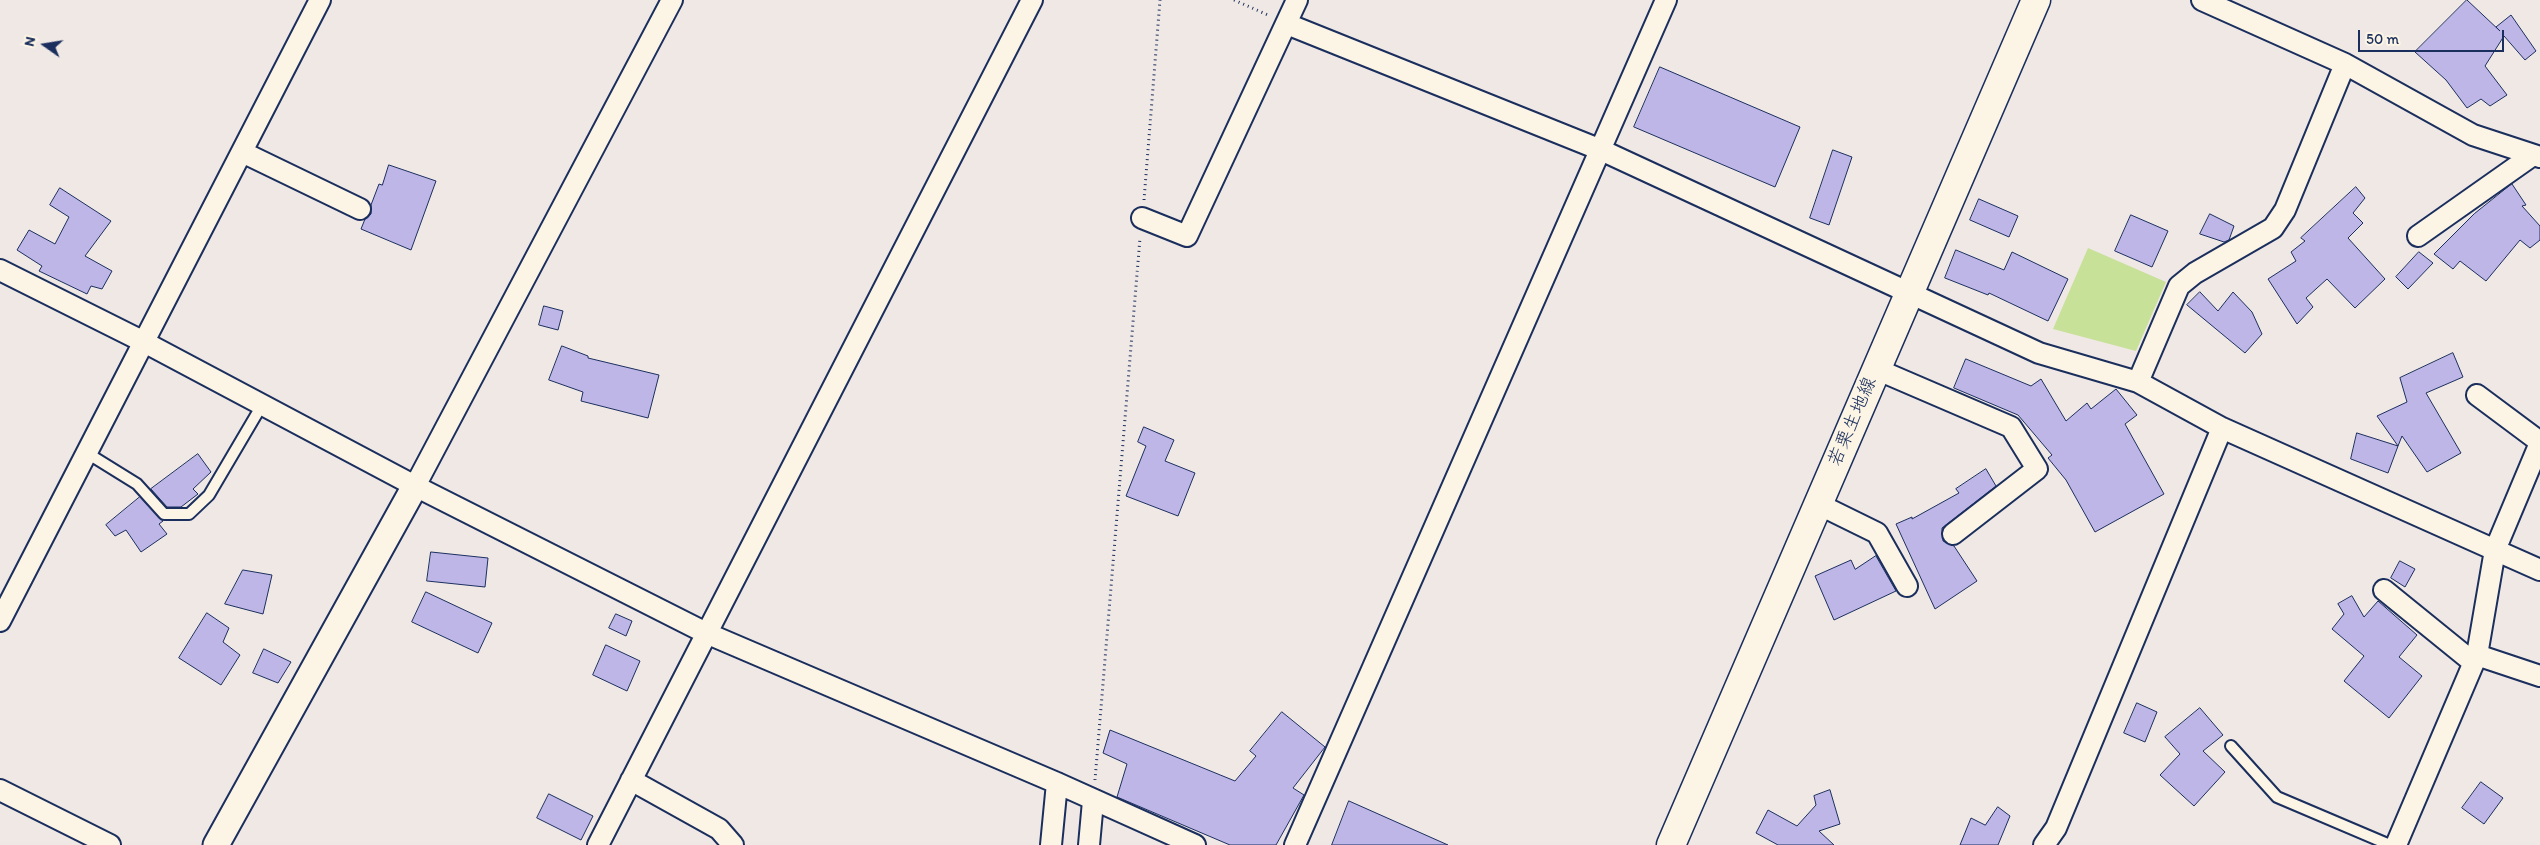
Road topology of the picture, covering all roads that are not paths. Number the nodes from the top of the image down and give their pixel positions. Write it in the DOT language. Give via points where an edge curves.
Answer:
graph roads {
  1 [pos="320,0"];
  2 [pos="672,0"];
  3 [pos="1032,0"];
  4 [pos="1297,0"];
  5 [pos="1666,0"];
  6 [pos="2036,0"];
  7 [pos="2202,0"];
  8 [pos="1287,24"];
  9 [pos="2345,64"];
  10 [pos="1601,150"];
  11 [pos="242,152"];
  12 [pos="2536,156"];
  13 [pos="360,209"];
  14 [pos="1142,218"];
  15 [pos="2418,236"];
  16 [pos="0,270"];
  17 [pos="1910,292"];
  18 [pos="144,342"];
  19 [pos="1876,368"];
  20 [pos="2138,382"];
  21 [pos="2477,396"];
  22 [pos="262,405"];
  23 [pos="2222,428"];
  24 [pos="2540,442"];
  25 [pos="86,453"];
  26 [pos="415,486"];
  27 [pos="1818,504"];
  28 [pos="1953,534"];
  29 [pos="2494,550"];
  30 [pos="2540,570"];
  31 [pos="1906,586"];
  32 [pos="2384,590"];
  33 [pos="0,621"];
  34 [pos="706,633"];
  35 [pos="2476,659"];
  36 [pos="2540,676"];
  37 [pos="2231,746"];
  38 [pos="631,780"];
  39 [pos="1057,783"];
  40 [pos="0,790"];
  41 [pos="1093,801"];
  42 [pos="110,845"];
  43 [pos="216,845"];
  44 [pos="598,845"];
  45 [pos="733,845"];
  46 [pos="1051,845"];
  47 [pos="1089,845"];
  48 [pos="1194,845"];
  49 [pos="1295,845"];
  50 [pos="1671,845"];
  51 [pos="2044,845"];
  52 [pos="2390,845"];
  53 [pos="2396,845"];
  1 -- 11 [label="street"];
  2 -- 26 [label="street"];
  3 -- 34 [label="street"];
  4 -- 8 [label="street"];
  5 -- 10 [label="street"];
  6 -- 17 [label="main road, 若栗生地線"];
  7 -- 9 [label="street"];
  8 -- 10 [label="street"];
  8 -- 14 [label="street" via="1187,236"];
  9 -- 12 [label="street" via="2473,135"];
  9 -- 20 [label="street" via="2285,210 2273,228 2195,272 2179,286"];
  10 -- 17 [label="street"];
  10 -- 49 [label="street"];
  11 -- 13 [label="street"];
  11 -- 18 [label="street"];
  12 -- 15 [label="street"];
  16 -- 18 [label="street"];
  17 -- 19 [label="main road, 若栗生地線"];
  17 -- 20 [label="street" via="2039,353"];
  18 -- 22 [label="street"];
  18 -- 25 [label="street"];
  19 -- 27 [label="main road, 若栗生地線"];
  19 -- 28 [label="street" via="2011,427 2037,468"];
  20 -- 23 [label="street"];
  21 -- 24 [label="street"];
  22 -- 25 [label="lane" via="209,495 189,514 164,514 137,484"];
  22 -- 26 [label="street"];
  23 -- 29 [label="street"];
  23 -- 51 [label="street" via="2056,828"];
  24 -- 29 [label="street"];
  25 -- 33 [label="street"];
  26 -- 34 [label="street"];
  26 -- 43 [label="street"];
  27 -- 31 [label="street" via="1877,533"];
  27 -- 50 [label="main road, 若栗生地線"];
  29 -- 30 [label="street"];
  29 -- 35 [label="street"];
  32 -- 35 [label="street"];
  34 -- 38 [label="street"];
  34 -- 39 [label="street"];
  35 -- 36 [label="street"];
  35 -- 53 [label="street"];
  37 -- 52 [label="lane" via="2277,797"];
  38 -- 44 [label="street"];
  38 -- 45 [label="street" via="720,828"];
  39 -- 41 [label="street"];
  39 -- 46 [label="street"];
  40 -- 42 [label="street"];
  41 -- 47 [label="street"];
  41 -- 48 [label="street"];
}
